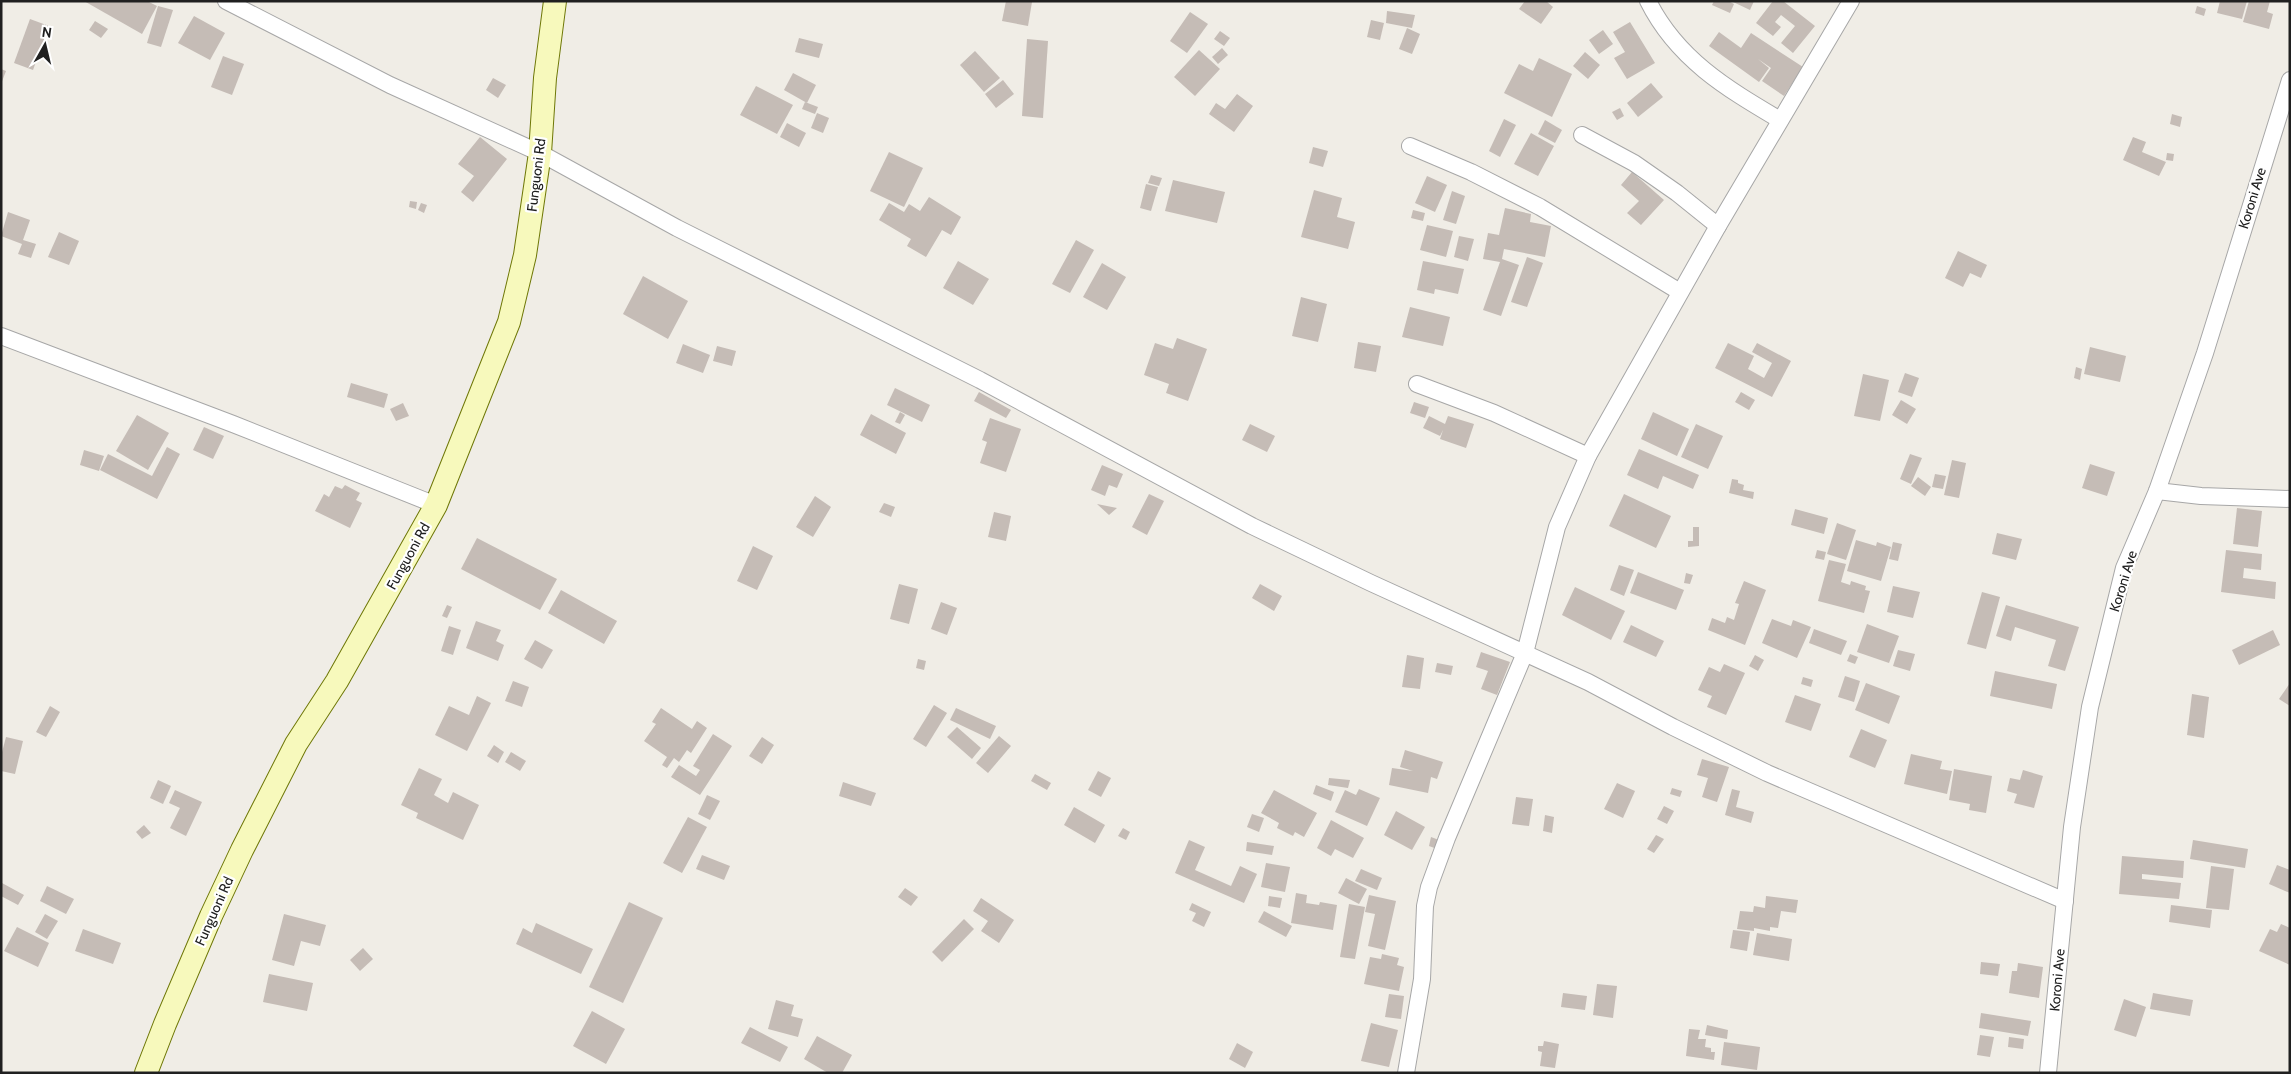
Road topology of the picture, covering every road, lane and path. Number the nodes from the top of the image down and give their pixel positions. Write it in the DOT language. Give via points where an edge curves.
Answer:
graph roads {
  1 [pos="226,1"];
  2 [pos="554,1"];
  3 [pos="1648,1"];
  4 [pos="1851,1"];
  5 [pos="2290,80"];
  6 [pos="1780,120"];
  7 [pos="1582,135"];
  8 [pos="1410,146"];
  9 [pos="540,153"];
  10 [pos="1718,226"];
  11 [pos="1680,292"];
  12 [pos="1,336"];
  13 [pos="1417,384"];
  14 [pos="1588,456"];
  15 [pos="2157,491"];
  16 [pos="2290,499"];
  17 [pos="436,505"];
  18 [pos="1525,653"];
  19 [pos="2065,901"];
  20 [pos="146,1073"];
  21 [pos="1406,1073"];
  22 [pos="2048,1073"];
  1 -- 9 [label="street" via="390,85"];
  2 -- 9 [label="street, Funguoni Rd"];
  3 -- 6 [label="street" via="1668,36 1686,56"];
  4 -- 6 [label="street"];
  5 -- 15 [label="street, Koroni Ave" via="2205,353"];
  6 -- 10 [label="street"];
  7 -- 10 [label="street" via="1634,163"];
  8 -- 11 [label="street" via="1540,206"];
  9 -- 17 [label="street, Funguoni Rd" via="525,255 509,322"];
  9 -- 18 [label="street" via="677,228 980,380 1252,526"];
  10 -- 11 [label="street"];
  11 -- 14 [label="street"];
  12 -- 17 [label="street"];
  13 -- 14 [label="street" via="1494,413"];
  14 -- 18 [label="street" via="1557,527"];
  15 -- 16 [label="street"];
  15 -- 19 [label="street, Koroni Ave" via="2124,568 2098,671 2072,827"];
  17 -- 20 [label="street, Funguoni Rd" via="337,681 296,744 212,916"];
  18 -- 19 [label="street" via="1766,773"];
  18 -- 21 [label="street" via="1450,828 1429,887 1425,906 1422,979"];
  19 -- 22 [label="street, Koroni Ave"];
}
